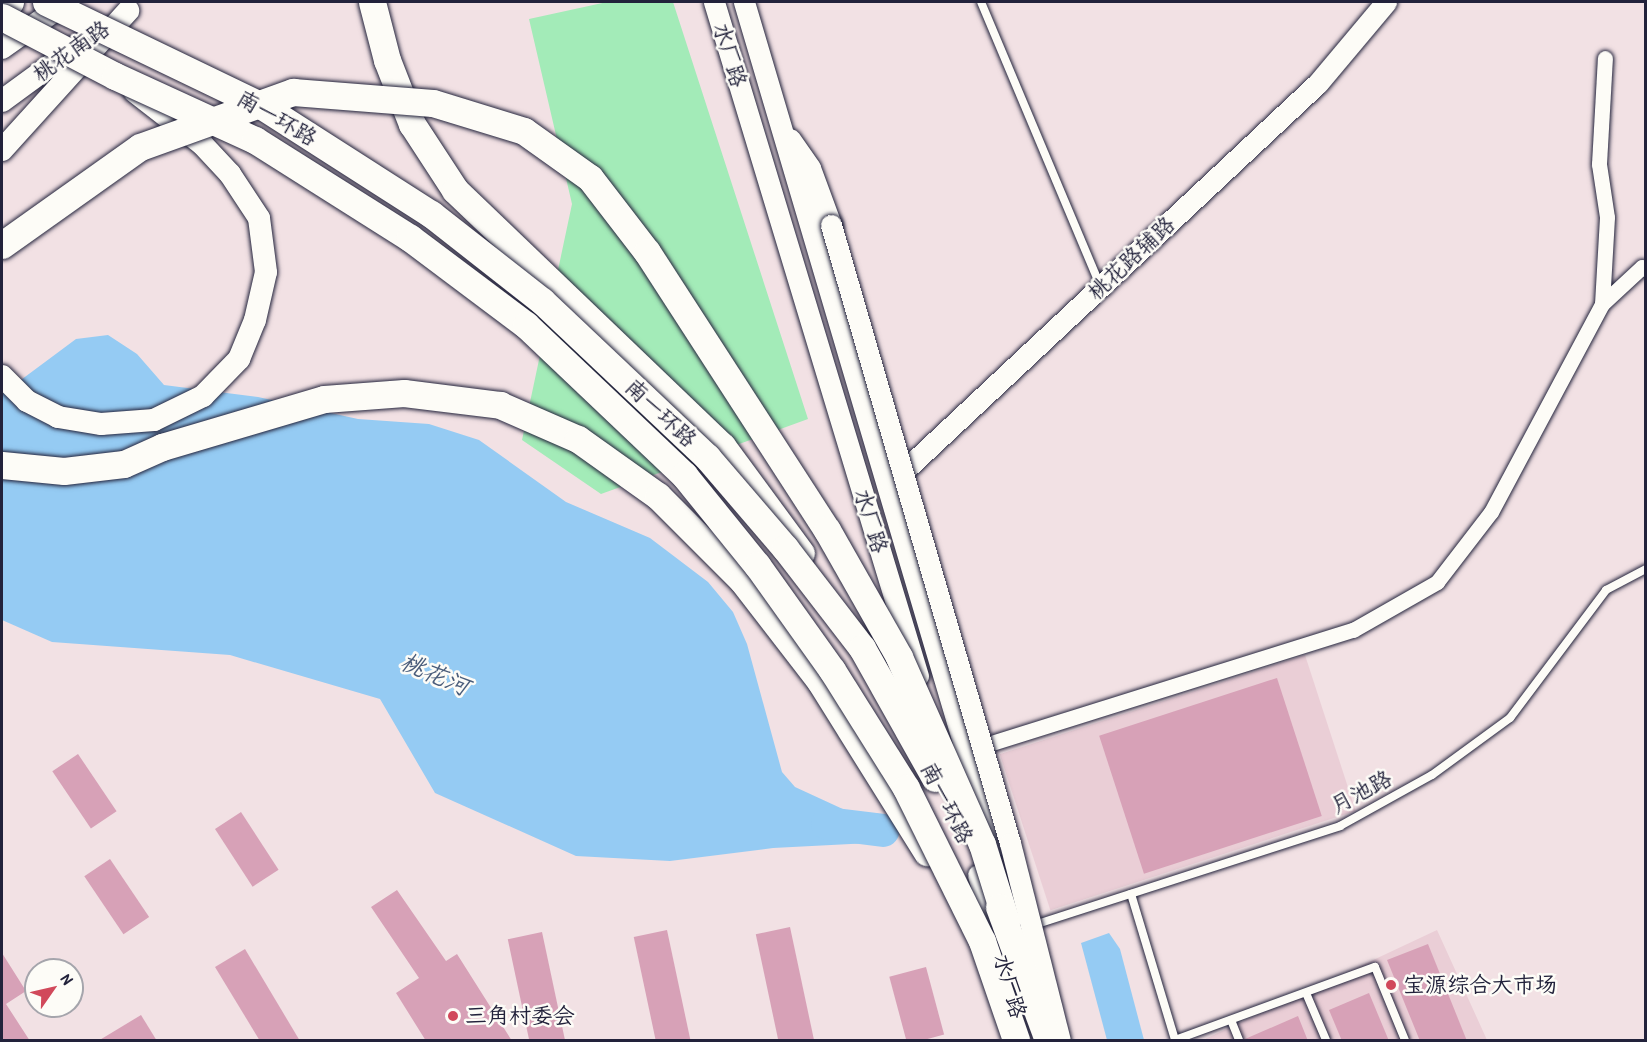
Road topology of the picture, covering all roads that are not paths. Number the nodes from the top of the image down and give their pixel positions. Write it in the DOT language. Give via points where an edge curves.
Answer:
graph roads {
  1 [pos="10,2"];
  2 [pos="372,2"];
  3 [pos="714,2"];
  4 [pos="744,2"];
  5 [pos="981,2"];
  6 [pos="1386,2"];
  7 [pos="52,4"];
  8 [pos="2,6"];
  9 [pos="135,6"];
  10 [pos="2,17"];
  11 [pos="25,32"];
  12 [pos="93,36"];
  13 [pos="2,48"];
  14 [pos="62,57"];
  15 [pos="1605,58"];
  16 [pos="115,76"];
  17 [pos="2,101"];
  18 [pos="779,124"];
  19 [pos="2,150"];
  20 [pos="2,245"];
  21 [pos="1646,269"];
  22 [pos="1100,286"];
  23 [pos="1602,304"];
  24 [pos="2,376"];
  25 [pos="2,465"];
  26 [pos="63,471"];
  27 [pos="2,482"];
  28 [pos="887,487"];
  29 [pos="867,506"];
  30 [pos="1646,569"];
  31 [pos="862,648"];
  32 [pos="982,746"];
  33 [pos="1131,894"];
  34 [pos="1012,925"];
  35 [pos="982,941"];
  36 [pos="1306,993"];
  37 [pos="1231,1020"];
  38 [pos="1016,1041"];
  39 [pos="1025,1041"];
  40 [pos="1049,1041"];
  41 [pos="1060,1041"];
  42 [pos="1175,1041"];
  43 [pos="1239,1041"];
  44 [pos="1326,1041"];
  45 [pos="1405,1041"];
  1 -- 8 [label="highway"];
  2 -- 31 [label="highway, bridge" via="387,60 412,124 455,190 722,446 780,520"];
  3 -- 29 [label="street, 水厂路"];
  4 -- 18 [label="street, 水厂路"];
  5 -- 22 [label="lane"];
  6 -- 22 [label="street, 桃花路辅路" via="1318,83"];
  7 -- 11 [label="main road, 桃花南路"];
  7 -- 12 [label="street"];
  7 -- 31 [label="highway, 南一环路, bridge" via="262,106 431,214 542,301 707,457 785,548"];
  9 -- 12 [label="main road, 桃花南路"];
  9 -- 19 [label="main road"];
  10 -- 11 [label="street"];
  10 -- 16 [label="highway, 南一环路, bridge"];
  11 -- 13 [label="main road, 桃花南路"];
  11 -- 14 [label="street"];
  12 -- 14 [label="main road, 桃花南路"];
  14 -- 17 [label="main road, 桃花南路"];
  15 -- 23 [label="street" via="1599,164 1607,217"];
  16 -- 24 [label="main road, bridge" via="202,144 230,174 259,218 266,272 255,320 239,359 203,396 153,420 101,424 58,417 27,401"];
  16 -- 35 [label="highway, 南一环路, bridge" via="255,140 410,238 526,325 684,475 757,565 832,670 906,788"];
  18 -- 28 [label="street, 水厂路"];
  18 -- 32 [label="street, bridge" via="810,168 831,225"];
  20 -- 34 [label="highway, bridge" via="140,147 293,92 433,103 524,132 590,178 647,252 827,530 899,657 982,844"];
  21 -- 23 [label="street" via="1642,267"];
  22 -- 28 [label="street, 桃花路辅路"];
  23 -- 32 [label="street" via="1491,512 1437,582 1353,630"];
  25 -- 26 [label="highway"];
  26 -- 27 [label="highway"];
  26 -- 35 [label="highway, bridge" via="124,464 162,447 324,399 404,393 500,405 578,439 658,496 742,580 820,681"];
  28 -- 29 [label="street, 桃花路辅路"];
  28 -- 34 [label="street, 水厂路"];
  29 -- 39 [label="street, 水厂路"];
  30 -- 33 [label="lane, 月池路" via="1606,590 1510,718 1432,775 1340,826"];
  31 -- 34 [label="highway, 南一环路, bridge" via="930,766"];
  32 -- 41 [label="street, bridge"];
  33 -- 34 [label="lane, 月池路"];
  33 -- 42 [label="lane"];
  34 -- 40 [label="highway, 南一环路, bridge"];
  35 -- 38 [label="highway, 南一环路, bridge"];
  36 -- 37 [label="lane"];
  36 -- 44 [label="lane"];
  36 -- 45 [label="lane" via="1375,968"];
  37 -- 42 [label="lane"];
  37 -- 43 [label="lane"];
}
